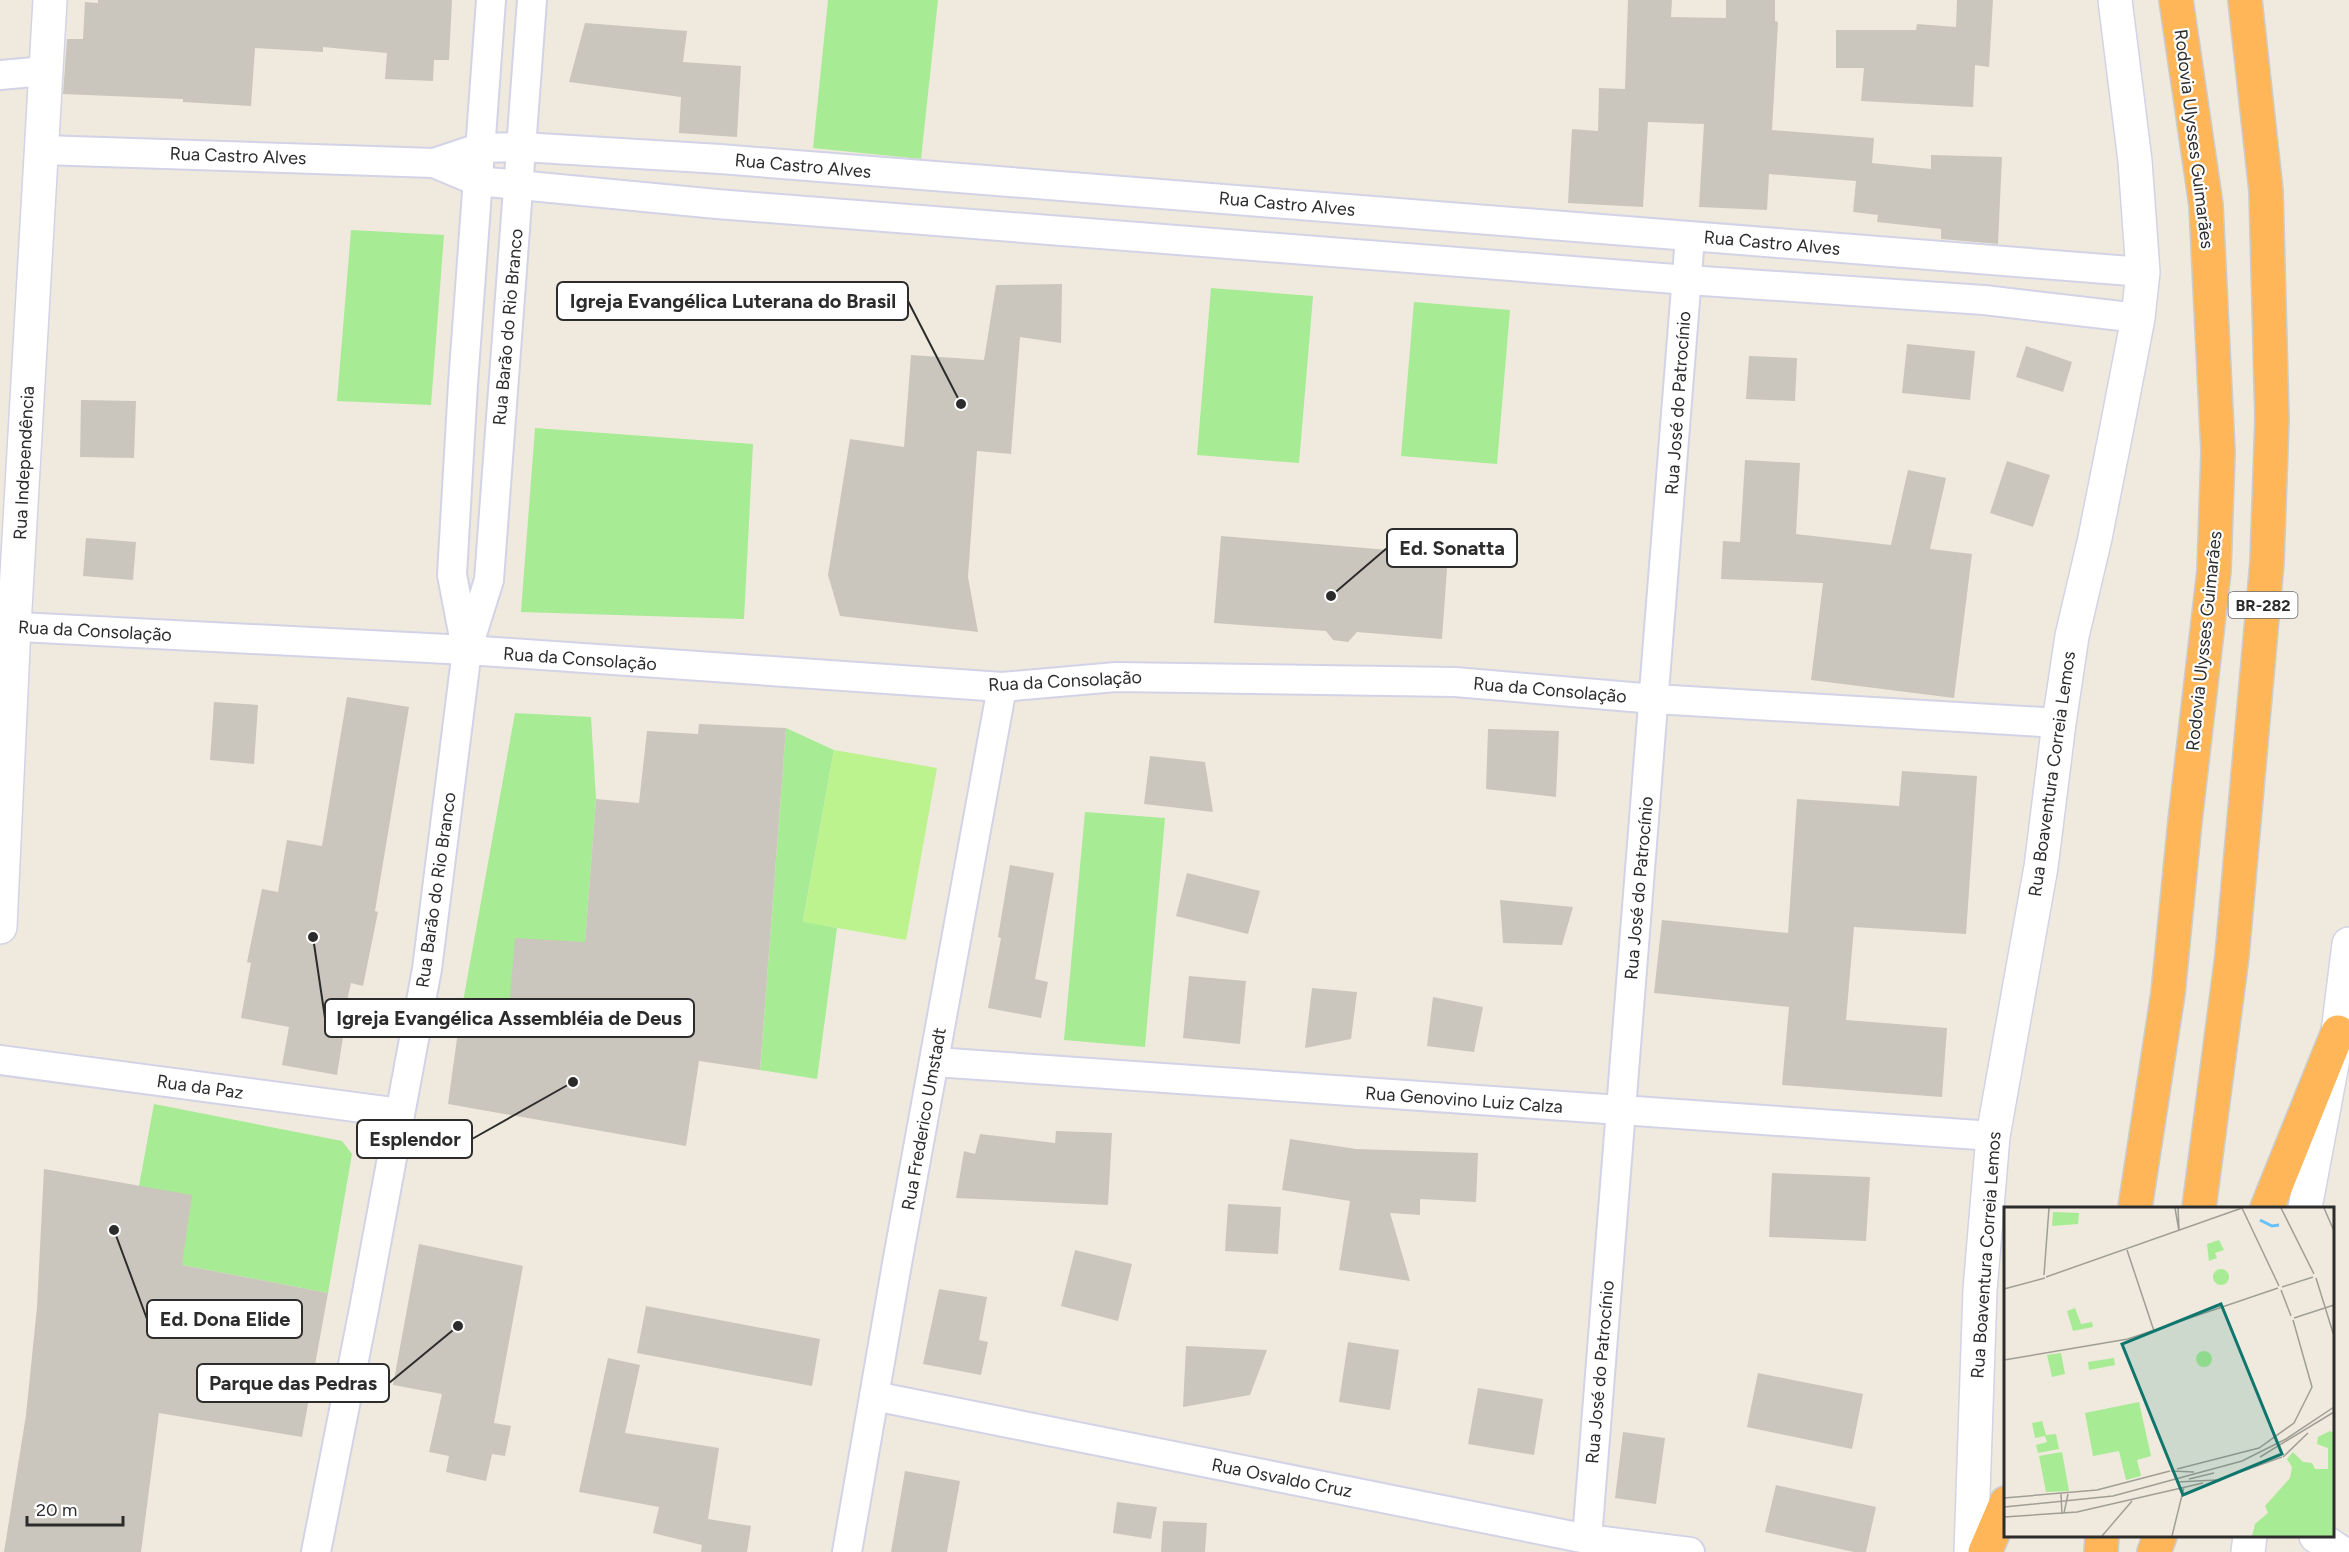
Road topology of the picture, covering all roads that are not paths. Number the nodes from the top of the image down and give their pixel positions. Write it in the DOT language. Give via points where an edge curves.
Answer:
graph roads {
  1 [pos="50,0"];
  2 [pos="491,0"];
  3 [pos="532,0"];
  4 [pos="2115,0"];
  5 [pos="2176,0"];
  6 [pos="2245,0"];
  7 [pos="45,71"];
  8 [pos="0,75"];
  9 [pos="522,147"];
  10 [pos="479,148"];
  11 [pos="42,150"];
  12 [pos="720,159"];
  13 [pos="434,163"];
  14 [pos="866,171"];
  15 [pos="477,181"];
  16 [pos="1034,184"];
  17 [pos="520,186"];
  18 [pos="717,204"];
  19 [pos="1296,205"];
  20 [pos="863,215"];
  21 [pos="1470,219"];
  22 [pos="1030,229"];
  23 [pos="1690,237"];
  24 [pos="1294,249"];
  25 [pos="1852,249"];
  26 [pos="1983,260"];
  27 [pos="1469,262"];
  28 [pos="2143,273"];
  29 [pos="1688,280"];
  30 [pos="1851,291"];
  31 [pos="1984,300"];
  32 [pos="2138,318"];
  33 [pos="462,384"];
  34 [pos="502,386"];
  35 [pos="7,626"];
  36 [pos="467,650"];
  37 [pos="1002,687"];
  38 [pos="1655,699"];
  39 [pos="2058,723"];
  40 [pos="0,927"];
  41 [pos="2349,944"];
  42 [pos="2346,990"];
  43 [pos="2344,1035"];
  44 [pos="0,1060"];
  45 [pos="935,1062"];
  46 [pos="1621,1111"];
  47 [pos="400,1113"];
  48 [pos="1993,1136"];
  49 [pos="2134,1202"];
  50 [pos="2199,1207"];
  51 [pos="2268,1207"];
  52 [pos="2305,1207"];
  53 [pos="874,1396"];
  54 [pos="2004,1508"];
  55 [pos="2102,1537"];
  56 [pos="2158,1537"];
  57 [pos="2250,1537"];
  58 [pos="2318,1537"];
  59 [pos="1587,1539"];
  60 [pos="316,1552"];
  61 [pos="847,1552"];
  62 [pos="1690,1552"];
  63 [pos="1971,1552"];
  64 [pos="1985,1552"];
  65 [pos="2101,1552"];
  66 [pos="2154,1552"];
  67 [pos="2248,1552"];
  68 [pos="2340,1552"];
  1 -- 7 [label="street, Rua Independência"];
  2 -- 10 [label="street, Rua Barão do Rio Branco"];
  3 -- 9 [label="street, Rua Barão do Rio Branco"];
  4 -- 28 [label="street, Rua Boaventura Correia Lemos" via="2135,161"];
  5 -- 49 [label="highway, Rodovia Ulysses Guimarães / BR-282" via="2206,205 2218,452 2214,571 2168,993"];
  6 -- 50 [label="highway, BR-282" via="2266,191 2272,418 2267,562 2232,956"];
  7 -- 8 [label="street"];
  7 -- 11 [label="street, Rua Independência"];
  9 -- 10 [label="street, Rua Castro Alves"];
  9 -- 12 [label="street, Rua Castro Alves"];
  9 -- 17 [label="street, Rua Barão do Rio Branco"];
  10 -- 13 [label="street, Rua Castro Alves"];
  10 -- 15 [label="street, Rua Barão do Rio Branco"];
  11 -- 13 [label="street, Rua Castro Alves"];
  11 -- 35 [label="street, Rua Independência"];
  12 -- 14 [label="street, Rua Castro Alves"];
  12 -- 18 [label="street"];
  13 -- 15 [label="street, Rua Castro Alves"];
  14 -- 16 [label="street, Rua Castro Alves"];
  14 -- 20 [label="street"];
  15 -- 17 [label="street, Rua Castro Alves"];
  15 -- 33 [label="street, Rua Barão do Rio Branco"];
  16 -- 19 [label="street, Rua Castro Alves"];
  16 -- 22 [label="street"];
  17 -- 18 [label="street, Rua Castro Alves"];
  17 -- 34 [label="street, Rua Barão do Rio Branco"];
  18 -- 20 [label="street, Rua Castro Alves"];
  19 -- 21 [label="street, Rua Castro Alves"];
  19 -- 24 [label="street"];
  20 -- 22 [label="street, Rua Castro Alves"];
  21 -- 23 [label="street, Rua Castro Alves"];
  21 -- 27 [label="street"];
  22 -- 24 [label="street, Rua Castro Alves"];
  23 -- 25 [label="street, Rua Castro Alves"];
  23 -- 29 [label="street, Rua José do Patrocínio"];
  24 -- 27 [label="street, Rua Castro Alves"];
  25 -- 26 [label="street, Rua Castro Alves"];
  25 -- 30 [label="street"];
  26 -- 28 [label="street, Rua Castro Alves"];
  26 -- 31 [label="street"];
  27 -- 29 [label="street, Rua Castro Alves"];
  28 -- 32 [label="street, Rua Boaventura Correia Lemos"];
  29 -- 30 [label="street, Rua Castro Alves"];
  29 -- 38 [label="street, Rua José do Patrocínio"];
  30 -- 31 [label="street, Rua Castro Alves"];
  31 -- 32 [label="street, Rua Castro Alves"];
  32 -- 39 [label="street, Rua Boaventura Correia Lemos" via="2072,636"];
  33 -- 34 [label="street"];
  33 -- 36 [label="street, Rua Barão do Rio Branco" via="452,575"];
  34 -- 36 [label="street, Rua Barão do Rio Branco" via="489,580"];
  35 -- 36 [label="street, Rua da Consolação"];
  35 -- 40 [label="street, Rua Independência"];
  36 -- 37 [label="street, Rua da Consolação"];
  36 -- 47 [label="street, Rua Barão do Rio Branco" via="427,969"];
  37 -- 38 [label="street, Rua da Consolação" via="1116,677 1455,682"];
  37 -- 45 [label="street, Rua Frederico Umstadt"];
  38 -- 39 [label="street, Rua da Consolação"];
  38 -- 46 [label="street, Rua José do Patrocínio"];
  39 -- 48 [label="street, Rua Boaventura Correia Lemos" via="2041,867"];
  41 -- 42 [label="street"];
  42 -- 43 [label="street"];
  43 -- 51 [label="highway"];
  43 -- 52 [label="street"];
  44 -- 47 [label="street, Rua da Paz"];
  45 -- 46 [label="street, Rua Genovino Luiz Calza"];
  45 -- 53 [label="street, Rua Frederico Umstadt"];
  46 -- 48 [label="street, Rua Genovino Luiz Calza"];
  46 -- 59 [label="street, Rua José do Patrocínio"];
  47 -- 60 [label="street, Rua Barão do Rio Branco"];
  48 -- 63 [label="street, Rua Boaventura Correia Lemos" via="1980,1290"];
  53 -- 59 [label="street, Rua Osvaldo Cruz"];
  53 -- 61 [label="street, Rua Frederico Umstadt"];
  54 -- 64 [label="highway"];
  55 -- 65 [label="highway"];
  56 -- 66 [label="highway"];
  57 -- 67 [label="street"];
  58 -- 68 [label="street"];
  59 -- 62 [label="street, Rua Osvaldo Cruz"];
}
